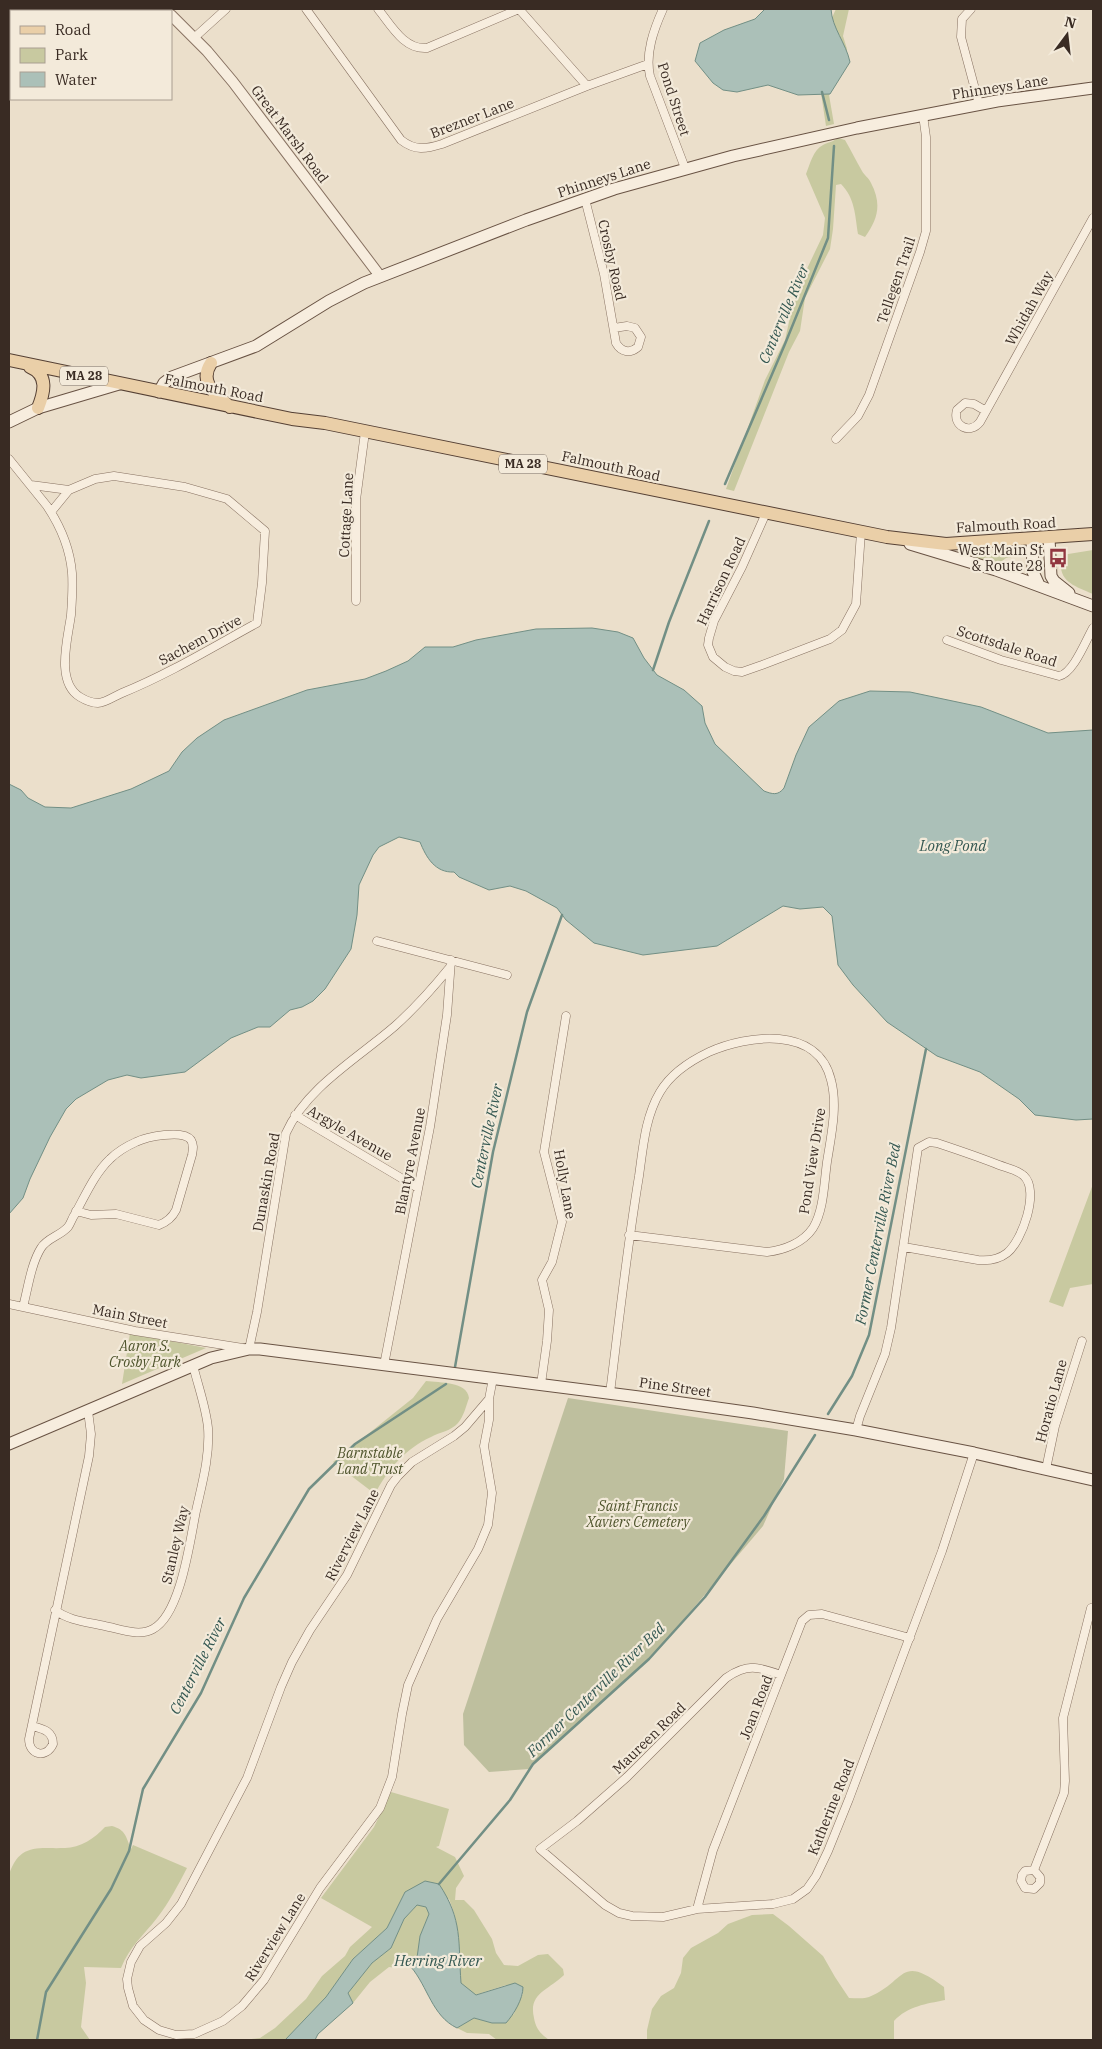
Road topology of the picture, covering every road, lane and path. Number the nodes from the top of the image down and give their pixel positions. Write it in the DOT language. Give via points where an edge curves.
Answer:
graph roads {
  1 [pos="226,9"];
  2 [pos="306,9"];
  3 [pos="378,9"];
  4 [pos="518,9"];
  5 [pos="663,9"];
  6 [pos="971,9"];
  7 [pos="172,16"];
  8 [pos="194,38"];
  9 [pos="648,64"];
  10 [pos="587,86"];
  11 [pos="1093,88"];
  12 [pos="979,104"];
  13 [pos="923,115"];
  14 [pos="685,168"];
  15 [pos="584,199"];
  16 [pos="1093,218"];
  17 [pos="380,276"];
  18 [pos="614,328"];
  19 [pos="14,361"];
  20 [pos="210,363"];
  21 [pos="119,384"];
  22 [pos="159,392"];
  23 [pos="230,406"];
  24 [pos="38,408"];
  25 [pos="986,411"];
  26 [pos="9,422"];
  27 [pos="365,432"];
  28 [pos="836,439"];
  29 [pos="9,459"];
  30 [pos="31,485"];
  31 [pos="69,490"];
  32 [pos="52,512"];
  33 [pos="766,513"];
  34 [pos="861,532"];
  35 [pos="1093,534"];
  36 [pos="887,537"];
  37 [pos="1049,538"];
  38 [pos="1032,539"];
  39 [pos="1039,585"];
  40 [pos="1076,598"];
  41 [pos="356,601"];
  42 [pos="1093,606"];
  43 [pos="1093,628"];
  44 [pos="947,640"];
  45 [pos="377,941"];
  46 [pos="451,964"];
  47 [pos="507,975"];
  48 [pos="566,1016"];
  49 [pos="295,1115"];
  50 [pos="418,1188"];
  51 [pos="76,1211"];
  52 [pos="630,1235"];
  53 [pos="904,1247"];
  54 [pos="9,1304"];
  55 [pos="23,1307"];
  56 [pos="1082,1341"];
  57 [pos="248,1349"];
  58 [pos="384,1365"];
  59 [pos="193,1366"];
  60 [pos="493,1378"];
  61 [pos="540,1384"];
  62 [pos="610,1393"];
  63 [pos="489,1399"];
  64 [pos="88,1411"];
  65 [pos="856,1430"];
  66 [pos="9,1444"];
  67 [pos="974,1453"];
  68 [pos="1046,1469"];
  69 [pos="1093,1480"];
  70 [pos="1093,1609"];
  71 [pos="55,1610"];
  72 [pos="910,1638"];
  73 [pos="781,1675"];
  74 [pos="32,1726"];
  75 [pos="540,1849"];
  76 [pos="1034,1870"];
  77 [pos="697,1909"];
  1 -- 8 [label="street"];
  2 -- 10 [label="street, Brezner Lane" via="386,121 412,148 425,149 442,144"];
  3 -- 4 [label="street" via="401,39 422,48"];
  4 -- 10 [label="street"];
  5 -- 9 [label="street, Pond Street"];
  6 -- 12 [label="street" via="962,19 961,31"];
  7 -- 8 [label="street, Great Marsh Road"];
  8 -- 17 [label="street, Great Marsh Road" via="233,82"];
  9 -- 10 [label="street, Brezner Lane"];
  9 -- 14 [label="street, Pond Street"];
  11 -- 12 [label="main road, Phinneys Lane"];
  12 -- 13 [label="main road, Phinneys Lane"];
  13 -- 14 [label="main road, Phinneys Lane"];
  13 -- 28 [label="street, Tellegen Trail" via="927,205 924,241 869,395 858,416"];
  14 -- 15 [label="main road, Phinneys Lane"];
  15 -- 17 [label="main road, Phinneys Lane"];
  15 -- 18 [label="street, Crosby Road"];
  16 -- 25 [label="street, Whidah Way"];
  17 -- 20 [label="main road, Phinneys Lane" via="342,293 256,346"];
  19 -- 21 [label="main road, Falmouth Road / MA 28"];
  19 -- 24 [label="main road" via="41,373 44,389"];
  20 -- 22 [label="main road, Phinneys Lane" via="172,377"];
  20 -- 23 [label="main road" via="205,380"];
  21 -- 22 [label="main road, Falmouth Road / MA 28"];
  21 -- 24 [label="main road"];
  22 -- 23 [label="main road, Falmouth Road / MA 28"];
  23 -- 27 [label="main road, Falmouth Road / MA 28"];
  24 -- 26 [label="main road"];
  27 -- 33 [label="main road, Falmouth Road / MA 28"];
  27 -- 41 [label="street, Cottage Lane" via="356,500"];
  29 -- 30 [label="street, Sachem Drive"];
  30 -- 31 [label="street"];
  30 -- 32 [label="street, Sachem Drive"];
  31 -- 32 [label="street, Sachem Drive"];
  31 -- 32 [label="street, Sachem Drive" via="95,479 114,476 185,487 227,499 266,531 257,624 134,688 99,703 85,700 75,694 68,683 64,663 71,615 72,573 65,538"];
  33 -- 34 [label="main road, Falmouth Road / MA 28"];
  33 -- 34 [label="street, Harrison Road" via="714,621 709,638 713,657 734,671 742,672 762,665 830,639 842,630 856,604"];
  34 -- 36 [label="main road, Falmouth Road / MA 28"];
  35 -- 37 [label="main road, Falmouth Road / MA 28"];
  36 -- 38 [label="main road, Falmouth Road / MA 28" via="946,544"];
  36 -- 39 [label="main road"];
  37 -- 38 [label="main road, Falmouth Road / MA 28"];
  37 -- 40 [label="main road" via="1051,576"];
  38 -- 39 [label="main road" via="1033,572"];
  39 -- 40 [label="main road"];
  40 -- 42 [label="main road"];
  43 -- 44 [label="street, Scottsdale Road" via="1071,668 1062,676 1001,660"];
  45 -- 46 [label="street"];
  46 -- 47 [label="street"];
  46 -- 49 [label="street, Dunaskin Road" via="426,996 396,1025 316,1090"];
  46 -- 50 [label="street, Blantyre Avenue" via="447,1015"];
  48 -- 61 [label="street, Holly Lane" via="544,1152 562,1222 552,1262 542,1280 549,1304 549,1325"];
  49 -- 50 [label="street, Argyle Avenue"];
  49 -- 57 [label="street, Dunaskin Road" via="286,1133"];
  50 -- 58 [label="street, Blantyre Avenue"];
  51 -- 51 [label="street" via="109,1160 137,1141 165,1135 181,1135 192,1141 181,1196 170,1219 159,1225 116,1214 92,1215"];
  51 -- 55 [label="street" via="69,1226 41,1247"];
  52 -- 52 [label="street, Pond View Drive" via="646,1128 660,1091 676,1074 698,1058 729,1044 762,1039 793,1041 820,1058 831,1078 833,1120 820,1210 814,1227 805,1237 792,1245 767,1252"];
  52 -- 62 [label="street, Pond View Drive"];
  53 -- 53 [label="street" via="917,1153 921,1146 933,1143 964,1152 1019,1173 1029,1183 1031,1201 1019,1238 1006,1254 989,1261"];
  53 -- 65 [label="street" via="885,1354"];
  54 -- 55 [label="street, Main Street"];
  55 -- 57 [label="street, Main Street" via="135,1331"];
  56 -- 68 [label="street, Horatio Lane" via="1055,1426"];
  57 -- 58 [label="main road, Pine Street"];
  57 -- 59 [label="main road, Pine Street"];
  58 -- 60 [label="main road, Pine Street"];
  59 -- 64 [label="main road, Pine Street"];
  59 -- 71 [label="street, Stanley Way" via="206,1421 207,1456 186,1564 168,1614 153,1630 139,1632 65,1617"];
  60 -- 61 [label="main road, Pine Street"];
  60 -- 63 [label="street, Riverview Lane"];
  61 -- 62 [label="main road, Pine Street"];
  62 -- 65 [label="main road, Pine Street"];
  63 -- 63 [label="street, Riverview Lane" via="484,1446 492,1493 488,1525 436,1619 408,1685 392,1777 380,1808 320,1888 264,1980 242,2006 222,2021 194,2034 176,2035 158,2030 144,2020 130,1997 127,1979 135,1954 181,1904 244,1785 292,1662 346,1575 392,1485 412,1462 460,1432"];
  64 -- 66 [label="main road, Pine Street"];
  64 -- 71 [label="street" via="91,1434 88,1456"];
  65 -- 67 [label="main road, Pine Street"];
  67 -- 68 [label="main road, Pine Street"];
  67 -- 72 [label="street, Katherine Road"];
  68 -- 69 [label="main road, Pine Street"];
  70 -- 76 [label="street" via="1063,1718 1065,1786"];
  71 -- 74 [label="street"];
  72 -- 73 [label="street, Joan Road" via="832,1616 813,1614 800,1625"];
  72 -- 77 [label="street, Katherine Road" via="849,1799 812,1884 800,1895 773,1904"];
  73 -- 75 [label="street, Maureen Road" via="750,1667 726,1678 627,1777"];
  73 -- 77 [label="street, Joan Road" via="713,1850"];
  75 -- 77 [label="street, Katherine Road" via="619,1913 663,1917"];
}
